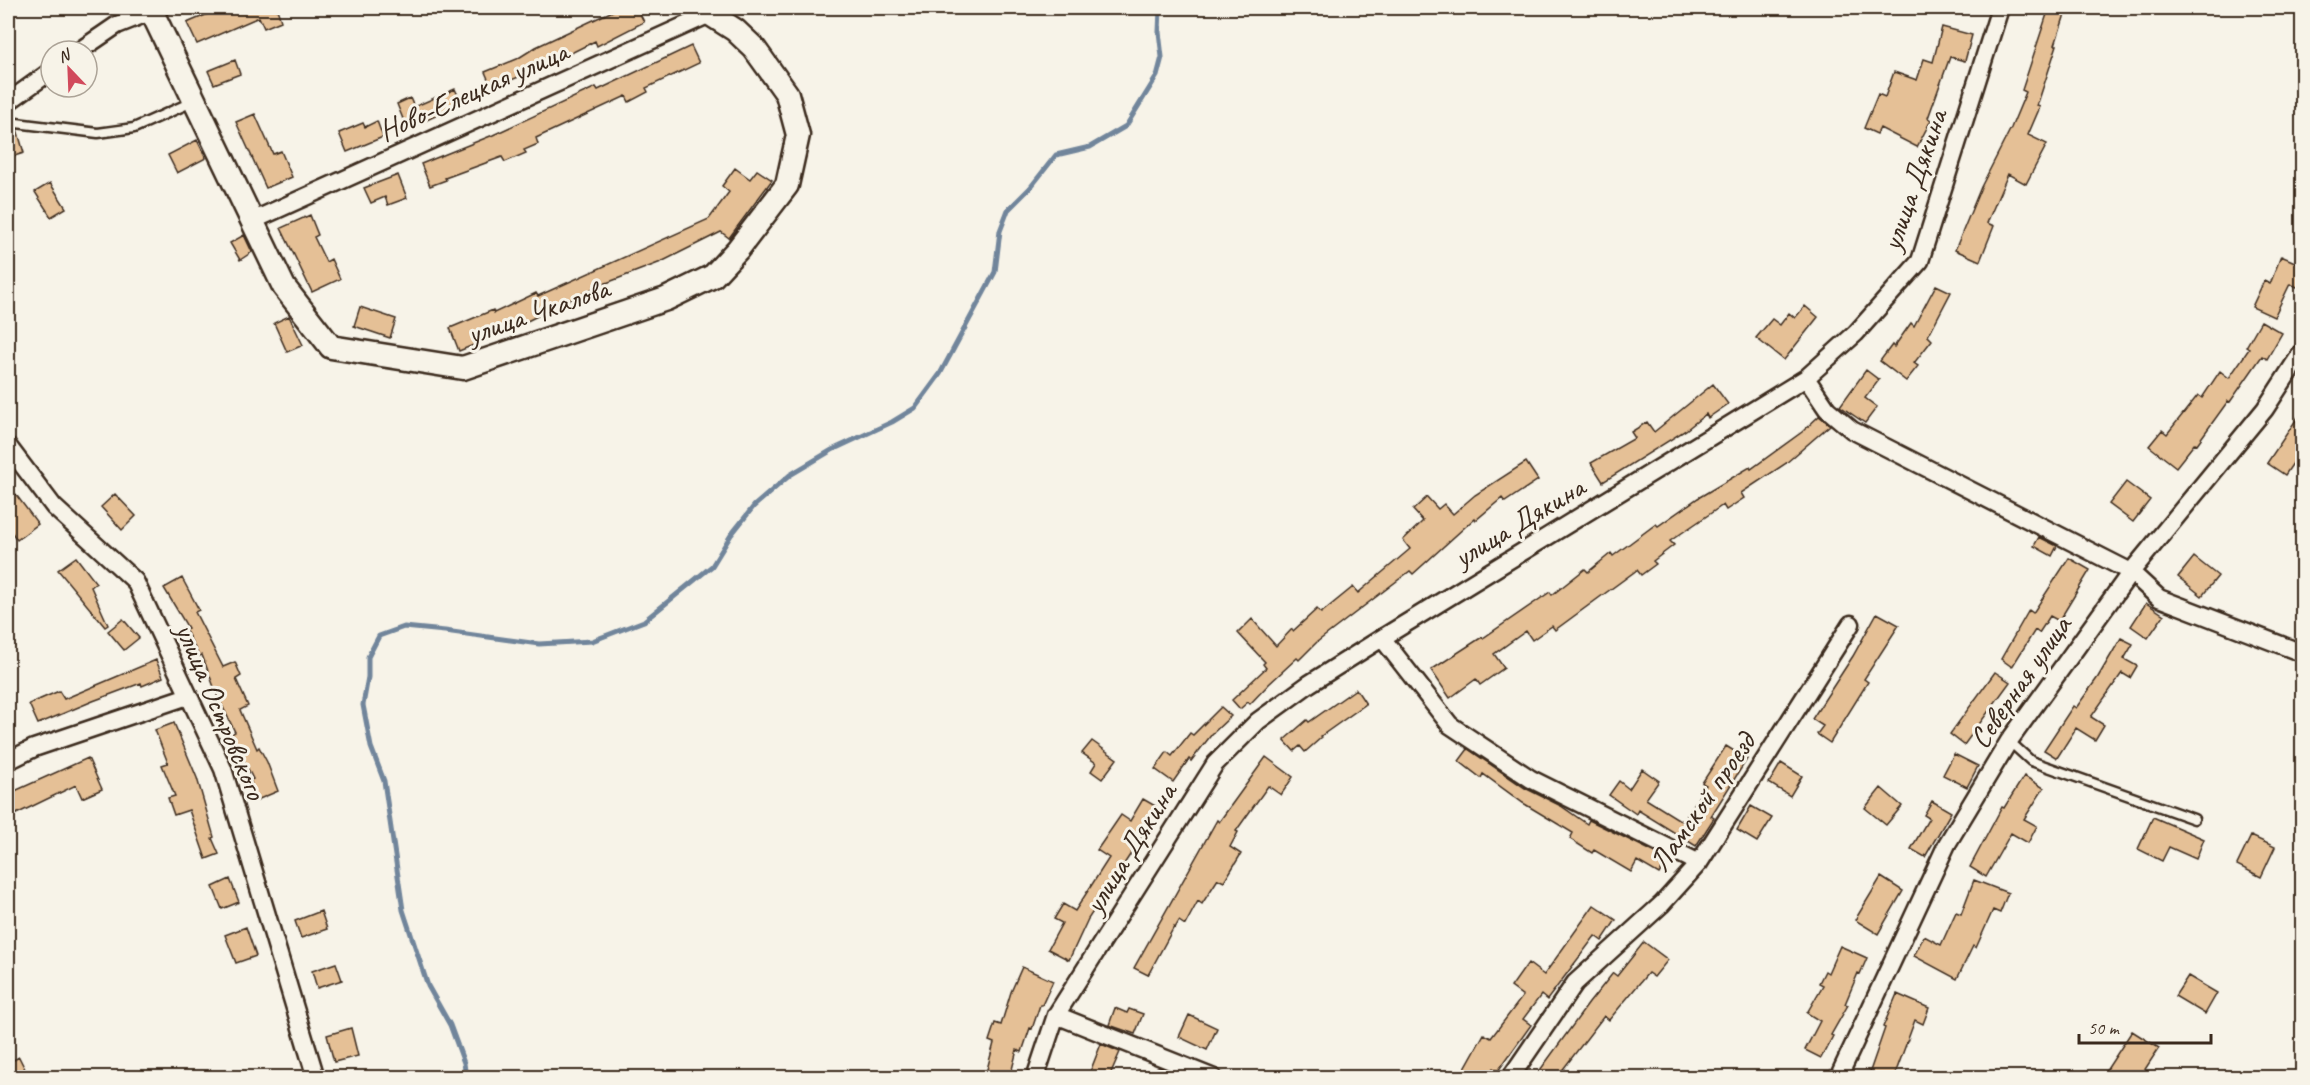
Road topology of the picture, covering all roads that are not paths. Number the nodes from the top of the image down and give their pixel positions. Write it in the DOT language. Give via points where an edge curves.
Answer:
graph roads {
  1 [pos="2000,8"];
  2 [pos="154,9"];
  3 [pos="708,11"];
  4 [pos="97,39"];
  5 [pos="39,80"];
  6 [pos="194,101"];
  7 [pos="8,102"];
  8 [pos="8,122"];
  9 [pos="252,221"];
  10 [pos="2302,352"];
  11 [pos="1806,378"];
  12 [pos="8,446"];
  13 [pos="2131,572"];
  14 [pos="1851,624"];
  15 [pos="1382,638"];
  16 [pos="2302,653"];
  17 [pos="188,696"];
  18 [pos="2009,741"];
  19 [pos="8,761"];
  20 [pos="2194,819"];
  21 [pos="1699,863"];
  22 [pos="1056,1015"];
  23 [pos="316,1077"];
  24 [pos="1035,1077"];
  25 [pos="1214,1077"];
  26 [pos="1510,1077"];
  27 [pos="1838,1077"];
  1 -- 11 [label="street, улица Дякина" via="1920,261 1856,333"];
  2 -- 4 [label="street"];
  2 -- 6 [label="street, улица Чкалова"];
  3 -- 9 [label="street, Ново-Елецкая улица"];
  3 -- 9 [label="street, улица Чкалова" via="754,48 787,94 798,135 788,185 738,249 713,276 666,299 462,368 331,347 284,287"];
  5 -- 7 [label="street"];
  6 -- 8 [label="lane" via="134,128 98,133"];
  6 -- 9 [label="street, улица Чкалова"];
  10 -- 13 [label="street, Северная улица" via="2265,410"];
  11 -- 13 [label="street" via="1827,409 1852,430"];
  11 -- 15 [label="street, улица Дякина"];
  12 -- 17 [label="street, улица Островского" via="54,507 135,581"];
  13 -- 16 [label="street" via="2159,598"];
  13 -- 18 [label="street, Северная улица"];
  14 -- 21 [label="street, Ламской проезд"];
  15 -- 21 [label="street" via="1450,724 1531,779"];
  15 -- 22 [label="street, улица Дякина" via="1258,721 1215,764"];
  17 -- 19 [label="street" via="34,748"];
  17 -- 23 [label="street, улица Островского" via="223,770"];
  18 -- 20 [label="lane" via="2031,761"];
  18 -- 27 [label="street, Северная улица" via="1947,844"];
  21 -- 26 [label="street, Ламской проезд" via="1662,904 1575,983"];
  22 -- 24 [label="street, улица Дякина"];
  22 -- 25 [label="street"];
}
